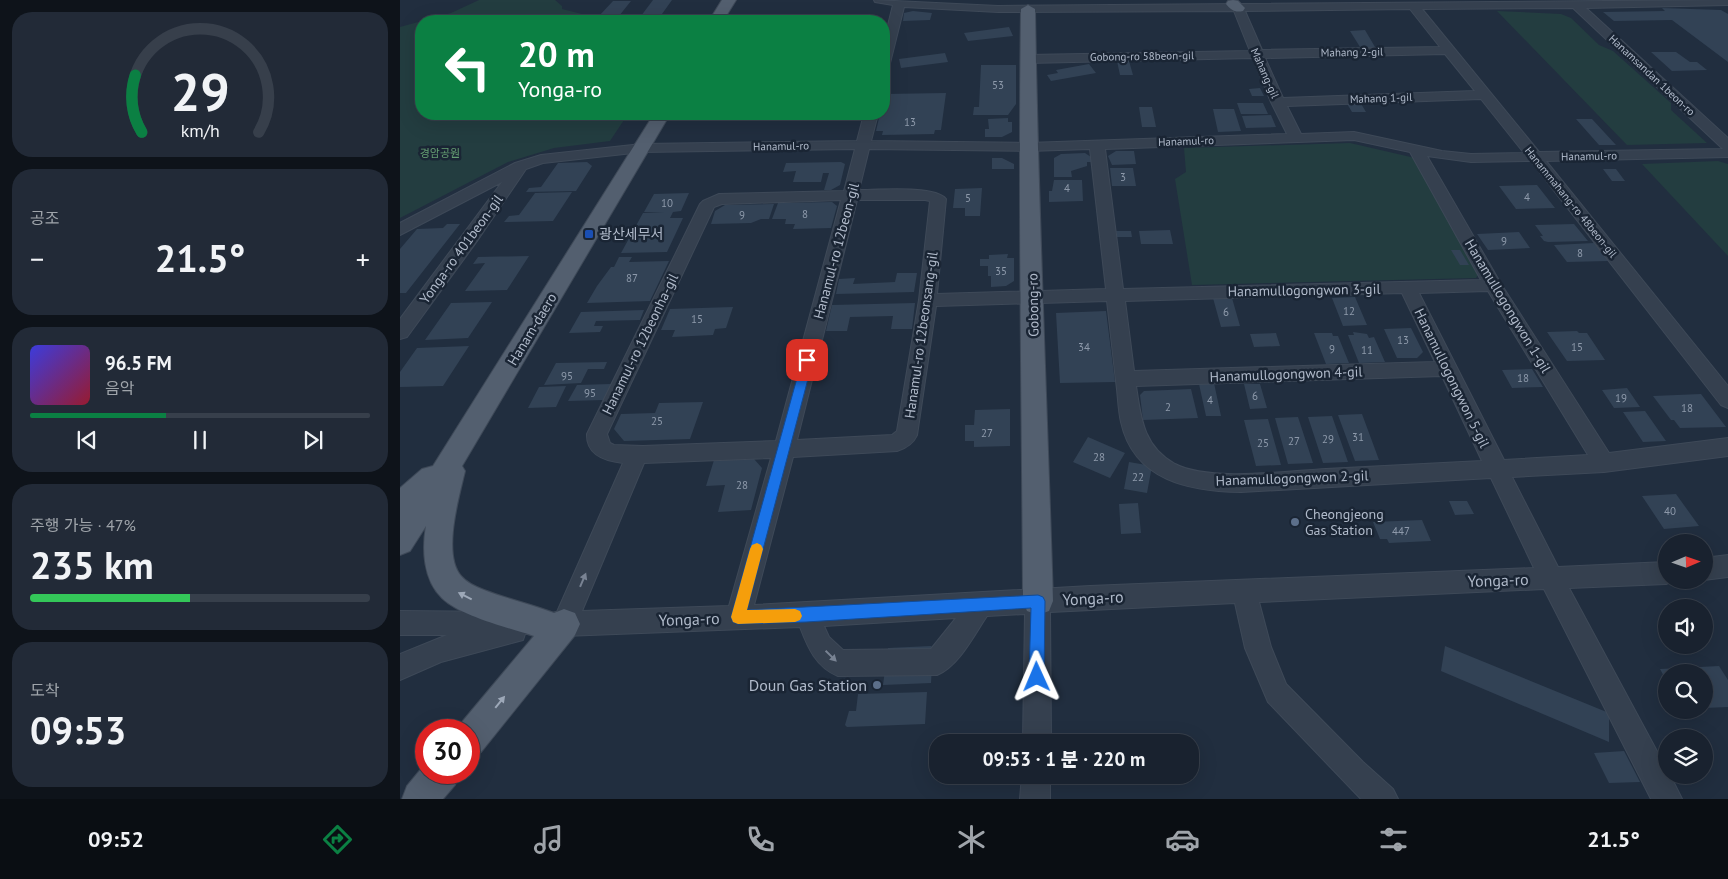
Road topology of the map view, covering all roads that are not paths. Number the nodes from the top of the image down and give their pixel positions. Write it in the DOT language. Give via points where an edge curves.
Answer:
graph roads {
  1 [pos="729,0"];
  2 [pos="879,0"];
  3 [pos="900,1"];
  4 [pos="1479,1"];
  5 [pos="1134,2"];
  6 [pos="1369,2"];
  7 [pos="1573,2"];
  8 [pos="1728,2"];
  9 [pos="1028,4"];
  10 [pos="1234,4"];
  11 [pos="1413,6"];
  12 [pos="720,15"];
  13 [pos="890,28"];
  14 [pos="1448,50"];
  15 [pos="1256,54"];
  16 [pos="1028,59"];
  17 [pos="1484,95"];
  18 [pos="1278,102"];
  19 [pos="658,120"];
  20 [pos="870,120"];
  21 [pos="1296,137"];
  22 [pos="865,145"];
  23 [pos="1097,145"];
  24 [pos="1728,146"];
  25 [pos="1028,147"];
  26 [pos="642,148"];
  27 [pos="1415,148"];
  28 [pos="1728,153"];
  29 [pos="1535,157"];
  30 [pos="520,166"];
  31 [pos="850,195"];
  32 [pos="400,230"];
  33 [pos="1493,285"];
  34 [pos="1408,288"];
  35 [pos="1116,294"];
  36 [pos="1033,296"];
  37 [pos="928,300"];
  38 [pos="400,332"];
  39 [pos="1447,368"];
  40 [pos="1126,379"];
  41 [pos="1728,400"];
  42 [pos="1728,447"];
  43 [pos="784,450"];
  44 [pos="637,455"];
  45 [pos="454,456"];
  46 [pos="1604,463"];
  47 [pos="1496,468"];
  48 [pos="400,505"];
  49 [pos="400,542"];
  50 [pos="1728,566"];
  51 [pos="1713,568"];
  52 [pos="1658,572"];
  53 [pos="1551,578"];
  54 [pos="1244,591"];
  55 [pos="1038,601"];
  56 [pos="980,605"];
  57 [pos="806,615"];
  58 [pos="738,617"];
  59 [pos="400,623"];
  60 [pos="554,624"];
  61 [pos="400,667"];
  62 [pos="480,725"];
  63 [pos="1037,734"];
  64 [pos="432,784"];
  65 [pos="1036,784"];
  66 [pos="420,799"];
  67 [pos="1035,799"];
  68 [pos="1383,799"];
  69 [pos="1667,799"];
  1 -- 12 [label="main road"];
  2 -- 3 [label="street"];
  3 -- 9 [label="street" via="960,8"];
  3 -- 13 [label="street"];
  4 -- 6 [label="street"];
  4 -- 7 [label="street"];
  5 -- 9 [label="street"];
  5 -- 10 [label="street"];
  6 -- 10 [label="street"];
  7 -- 8 [label="street"];
  7 -- 11 [label="street"];
  7 -- 24 [label="street, Hanamsandan 1beon-ro"];
  9 -- 10 [label="street"];
  9 -- 16 [label="main road, Gobong-ro"];
  10 -- 11 [label="street"];
  10 -- 15 [label="street, Mahang-gil"];
  11 -- 14 [label="street, Hanammahang-ro 48beon-gil"];
  14 -- 15 [label="street, Mahang 2-gil"];
  14 -- 17 [label="street, Hanammahang-ro 48beon-gil"];
  15 -- 16 [label="street, Gobong-ro 58beon-gil"];
  15 -- 18 [label="street, Mahang-gil"];
  16 -- 25 [label="main road, Gobong-ro"];
  17 -- 18 [label="street, Mahang 1-gil"];
  17 -- 29 [label="street, Hanammahang-ro 48beon-gil"];
  18 -- 21 [label="street, Mahang-gil"];
  19 -- 26 [label="main road, Hanam-daero"];
  20 -- 22 [label="street, Hanamul-ro 12beon-gil"];
  21 -- 23 [label="street, Hanamul-ro"];
  21 -- 27 [label="street, Hanamul-ro" via="1354,136"];
  22 -- 25 [label="street, Hanamul-ro"];
  22 -- 26 [label="street, Hanamul-ro"];
  22 -- 31 [label="street, Hanamul-ro 12beon-gil"];
  23 -- 25 [label="street, Hanamul-ro"];
  23 -- 35 [label="street, Hanamullogongwon 2-gil"];
  25 -- 36 [label="main road, Gobong-ro"];
  26 -- 30 [label="street, Hanamul-ro" via="541,159"];
  26 -- 45 [label="main road, Hanam-daero"];
  27 -- 29 [label="street, Hanamul-ro" via="1471,158"];
  27 -- 33 [label="street, Hanamullogongwon 1-gil"];
  28 -- 29 [label="street, Hanamul-ro"];
  29 -- 41 [label="street, Hanammahang-ro 48beon-gil"];
  30 -- 32 [label="street, Hanamul-ro"];
  30 -- 38 [label="street, Yonga-ro 401beon-gil" via="472,237"];
  31 -- 37 [label="street, Hanamul-ro 12beonsang-gil" via="928,195 938,199"];
  31 -- 43 [label="street, Hanamul-ro 12beon-gil"];
  31 -- 44 [label="street, Hanamul-ro 12beonha-gil" via="719,200 708,204 597,434 598,445 608,452"];
  33 -- 34 [label="street, Hanamullogongwon 3-gil"];
  33 -- 46 [label="street, Hanamullogongwon 1-gil"];
  34 -- 35 [label="street, Hanamullogongwon 3-gil"];
  34 -- 39 [label="street, Hanamullogongwon 5-gil"];
  35 -- 36 [label="street, Hanamullogongwon 3-gil"];
  35 -- 40 [label="street, Hanamullogongwon 2-gil"];
  36 -- 37 [label="street, Hanamullogongwon 3-gil"];
  36 -- 55 [label="main road, Gobong-ro"];
  37 -- 43 [label="street, Hanamul-ro 12beonsang-gil" via="906,435 902,440"];
  39 -- 40 [label="street, Hanamullogongwon 4-gil"];
  39 -- 47 [label="street, Hanamullogongwon 5-gil"];
  40 -- 47 [label="street, Hanamullogongwon 2-gil" via="1131,423 1144,450 1156,464 1197,480 1262,482"];
  42 -- 46 [label="street, Hanamullogongwon 2-gil"];
  43 -- 44 [label="street, Hanamul-ro 12beonha-gil"];
  43 -- 58 [label="street, Hanamul-ro 12beon-gil"];
  60 -- 44 [label="street, one-way"];
  45 -- 48 [label="main road"];
  45 -- 49 [label="main road, Hanam-daero"];
  60 -- 45 [label="main road, one-way" via="466,597 452,588 444,576 438,537"];
  46 -- 47 [label="street, Hanamullogongwon 2-gil"];
  47 -- 53 [label="street, Hanamullogongwon 5-gil"];
  50 -- 51 [label="street"];
  52 -- 53 [label="street, Yonga-ro"];
  53 -- 54 [label="street, Yonga-ro"];
  53 -- 69 [label="street, Hanamullogongwon 5-gil"];
  54 -- 55 [label="street, Yonga-ro"];
  54 -- 68 [label="street" via="1258,648 1277,693"];
  55 -- 56 [label="street, Yonga-ro"];
  55 -- 63 [label="street"];
  56 -- 57 [label="street, Yonga-ro"];
  57 -- 56 [label="street, one-way" via="820,646 838,663 937,662"];
  57 -- 58 [label="street, Yonga-ro"];
  58 -- 60 [label="street, Yonga-ro"];
  59 -- 60 [label="street, Yonga-ro"];
  60 -- 61 [label="street" via="439,650"];
  62 -- 60 [label="main road, one-way"];
  64 -- 66 [label="main road"];
  65 -- 67 [label="street"];
}
